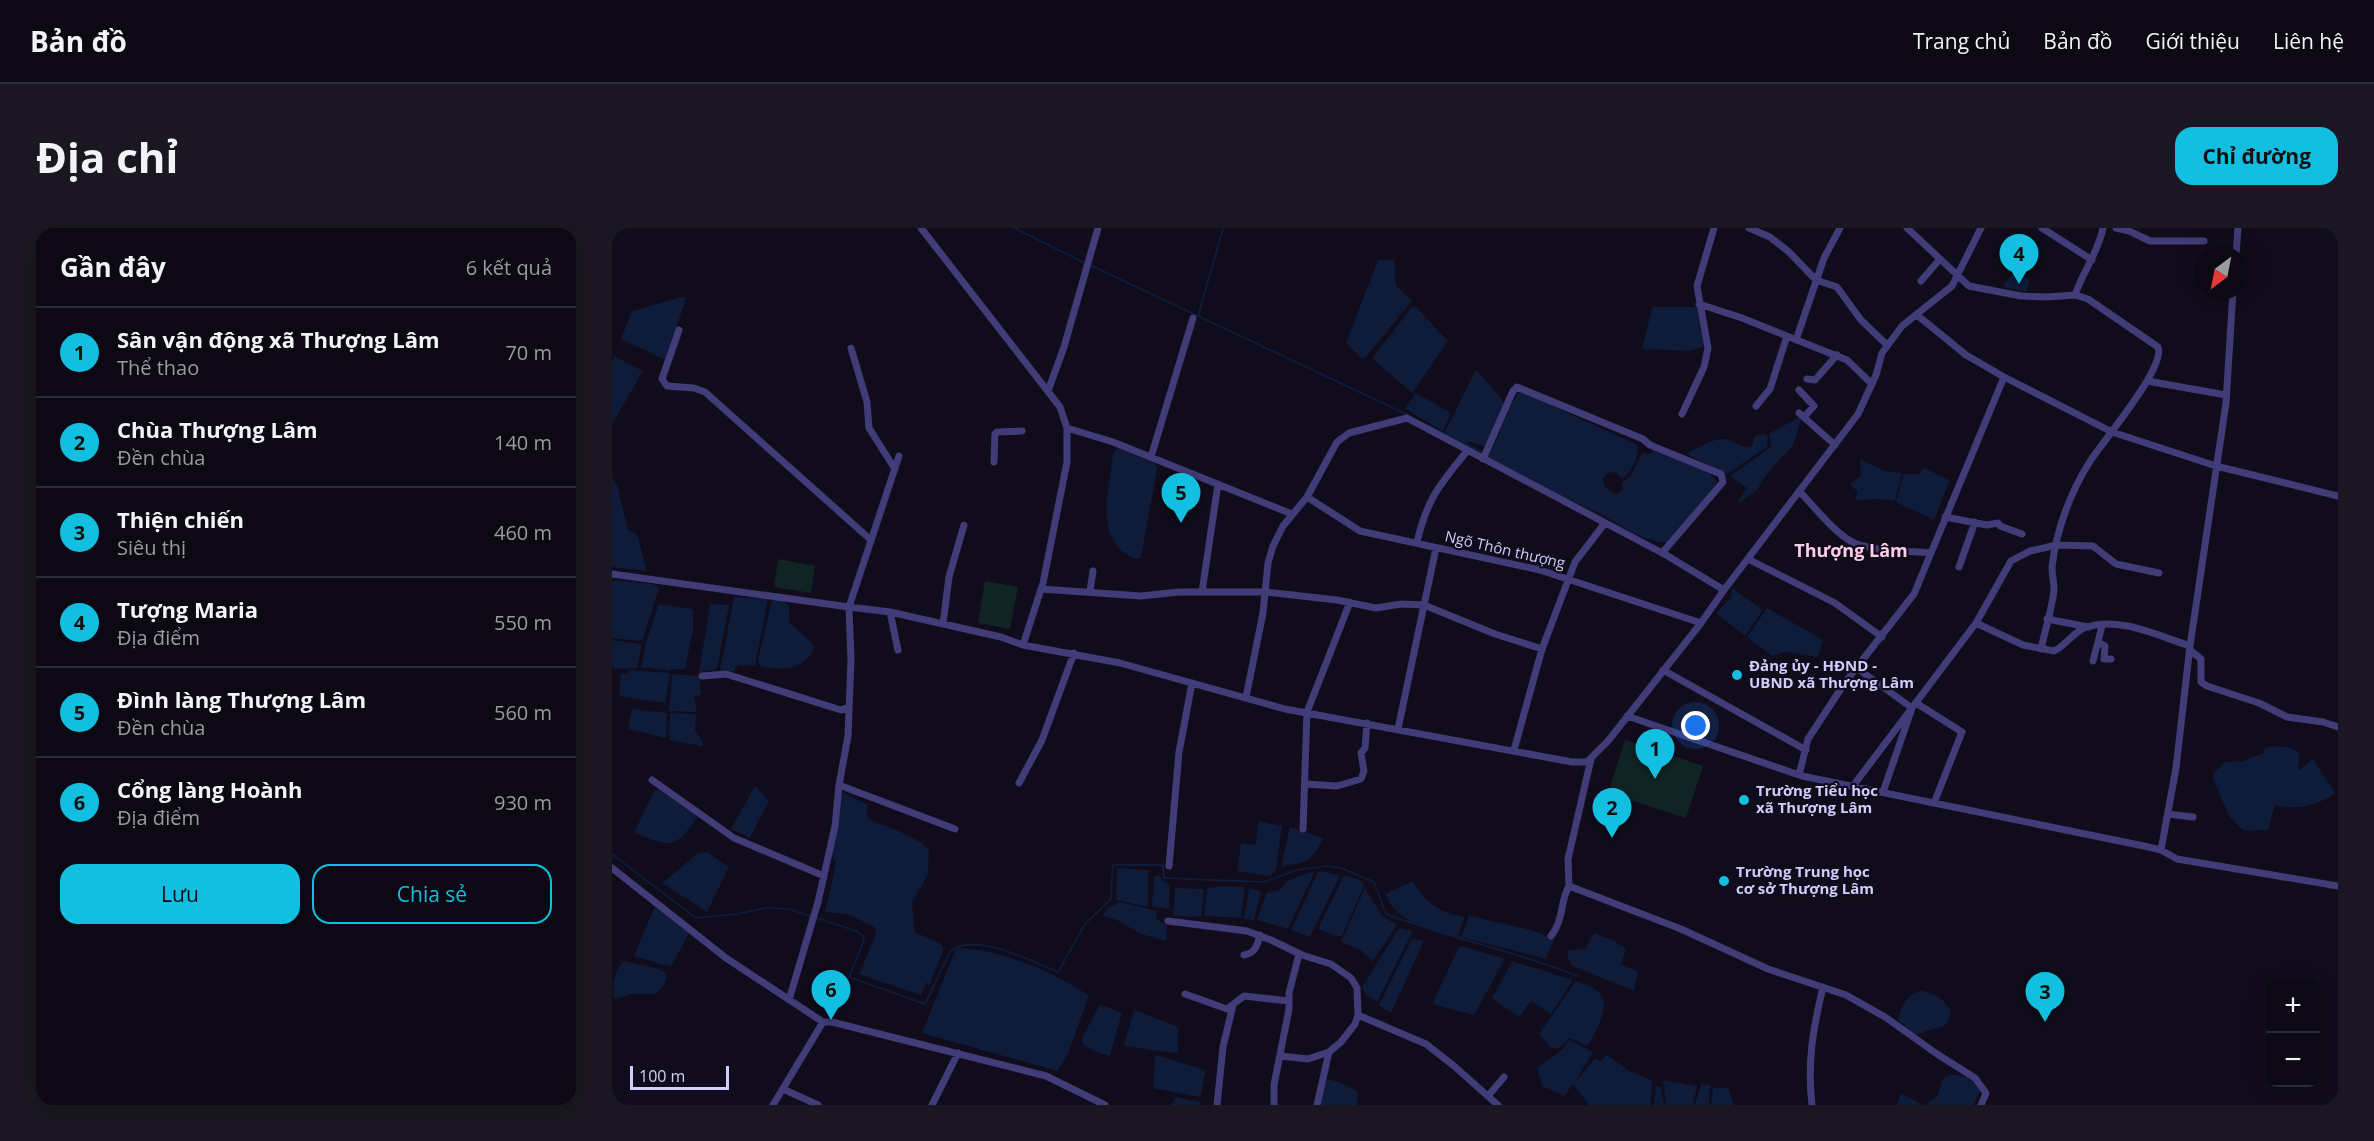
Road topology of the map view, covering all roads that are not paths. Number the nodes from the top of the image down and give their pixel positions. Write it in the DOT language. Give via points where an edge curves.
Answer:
graph roads {
  1 [pos="921,228"];
  2 [pos="1098,228"];
  3 [pos="1714,228"];
  4 [pos="1749,228"];
  5 [pos="1840,228"];
  6 [pos="1906,228"];
  7 [pos="1980,228"];
  8 [pos="2042,228"];
  9 [pos="2103,228"];
  10 [pos="2116,228"];
  11 [pos="2238,228"];
  12 [pos="2204,241"];
  13 [pos="2237,246"];
  14 [pos="1940,259"];
  15 [pos="2092,260"];
  16 [pos="1958,275"];
  17 [pos="1816,280"];
  18 [pos="1921,281"];
  19 [pos="2074,295"];
  20 [pos="2233,300"];
  21 [pos="1699,304"];
  22 [pos="1917,315"];
  23 [pos="1193,318"];
  24 [pos="679,330"];
  25 [pos="1787,336"];
  26 [pos="1796,340"];
  27 [pos="1887,345"];
  28 [pos="851,348"];
  29 [pos="1837,355"];
  30 [pos="2004,377"];
  31 [pos="1807,379"];
  32 [pos="2147,381"];
  33 [pos="1872,384"];
  34 [pos="1798,390"];
  35 [pos="1048,391"];
  36 [pos="2226,395"];
  37 [pos="1756,406"];
  38 [pos="1682,414"];
  39 [pos="1067,428"];
  40 [pos="1022,431"];
  41 [pos="2112,432"];
  42 [pos="1835,445"];
  43 [pos="1467,451"];
  44 [pos="899,456"];
  45 [pos="1151,457"];
  46 [pos="1483,459"];
  47 [pos="993,462"];
  48 [pos="2217,466"];
  49 [pos="895,469"];
  50 [pos="1218,484"];
  51 [pos="1799,491"];
  52 [pos="2338,496"];
  53 [pos="1307,497"];
  54 [pos="1292,514"];
  55 [pos="1945,517"];
  56 [pos="1975,522"];
  57 [pos="1605,523"];
  58 [pos="964,525"];
  59 [pos="2022,534"];
  60 [pos="871,540"];
  61 [pos="1417,542"];
  62 [pos="2057,545"];
  63 [pos="1436,548"];
  64 [pos="1662,553"];
  65 [pos="1931,553"];
  66 [pos="1748,559"];
  67 [pos="1959,567"];
  68 [pos="1093,571"];
  69 [pos="2158,573"];
  70 [pos="612,574"];
  71 [pos="1569,579"];
  72 [pos="1041,589"];
  73 [pos="1724,590"];
  74 [pos="1090,591"];
  75 [pos="1202,592"];
  76 [pos="1265,592"];
  77 [pos="1350,602"];
  78 [pos="1424,604"];
  79 [pos="849,607"];
  80 [pos="890,612"];
  81 [pos="2047,619"];
  82 [pos="1701,623"];
  83 [pos="1976,623"];
  84 [pos="943,624"];
  85 [pos="2102,626"];
  86 [pos="2088,627"];
  87 [pos="1882,637"];
  88 [pos="2097,642"];
  89 [pos="1023,645"];
  90 [pos="2190,648"];
  91 [pos="1542,649"];
  92 [pos="2041,649"];
  93 [pos="898,650"];
  94 [pos="1074,653"];
  95 [pos="2111,659"];
  96 [pos="2092,661"];
  97 [pos="1858,669"];
  98 [pos="1663,670"];
  99 [pos="702,676"];
  100 [pos="1191,682"];
  101 [pos="1246,697"];
  102 [pos="1914,706"];
  103 [pos="849,707"];
  104 [pos="1307,712"];
  105 [pos="1627,716"];
  106 [pos="1367,723"];
  107 [pos="2338,727"];
  108 [pos="1398,729"];
  109 [pos="1514,750"];
  110 [pos="1806,750"];
  111 [pos="1591,759"];
  112 [pos="1799,775"];
  113 [pos="652,780"];
  114 [pos="1019,783"];
  115 [pos="1305,784"];
  116 [pos="839,785"];
  117 [pos="1854,786"];
  118 [pos="1883,792"];
  119 [pos="1934,803"];
  120 [pos="2168,814"];
  121 [pos="2193,817"];
  122 [pos="955,829"];
  123 [pos="1303,829"];
  124 [pos="2161,850"];
  125 [pos="1169,866"];
  126 [pos="612,868"];
  127 [pos="824,876"];
  128 [pos="2338,885"];
  129 [pos="1569,886"];
  130 [pos="1168,921"];
  131 [pos="1260,935"];
  132 [pos="1551,936"];
  133 [pos="1299,954"];
  134 [pos="1244,956"];
  135 [pos="1823,987"];
  136 [pos="1185,994"];
  137 [pos="789,1000"];
  138 [pos="1289,1001"];
  139 [pos="1233,1005"];
  140 [pos="1358,1015"];
  141 [pos="828,1022"];
  142 [pos="1329,1052"];
  143 [pos="958,1053"];
  144 [pos="1280,1056"];
  145 [pos="1504,1077"];
  146 [pos="783,1089"];
  147 [pos="1489,1100"];
  148 [pos="773,1105"];
  149 [pos="818,1105"];
  150 [pos="933,1105"];
  151 [pos="1104,1105"];
  152 [pos="1217,1105"];
  153 [pos="1274,1105"];
  154 [pos="1317,1105"];
  155 [pos="1498,1105"];
  156 [pos="1812,1105"];
  157 [pos="1981,1105"];
  1 -- 35 [label="street"];
  2 -- 35 [label="street"];
  3 -- 21 [label="street" via="1696,286"];
  4 -- 17 [label="street" via="1770,237"];
  5 -- 17 [label="street"];
  6 -- 14 [label="street"];
  7 -- 16 [label="street"];
  8 -- 15 [label="street"];
  9 -- 15 [label="street"];
  10 -- 12 [label="street" via="2150,241"];
  11 -- 13 [label="street"];
  14 -- 16 [label="street"];
  14 -- 18 [label="street"];
  15 -- 19 [label="street"];
  16 -- 19 [label="street" via="1969,285 1996,292 2047,297"];
  16 -- 22 [label="street" via="1952,286"];
  17 -- 26 [label="street"];
  17 -- 27 [label="street" via="1837,287"];
  19 -- 32 [label="street" via="2088,299 2157,346 2159,357"];
  20 -- 36 [label="street"];
  21 -- 25 [label="street"];
  21 -- 38 [label="street" via="1708,348 1704,367"];
  22 -- 27 [label="street"];
  22 -- 30 [label="street" via="1966,355"];
  23 -- 45 [label="street"];
  24 -- 60 [label="street" via="662,379 667,386 705,392"];
  25 -- 26 [label="street"];
  25 -- 37 [label="street" via="1770,390"];
  26 -- 29 [label="street"];
  27 -- 33 [label="street"];
  28 -- 49 [label="street" via="867,402 869,428"];
  29 -- 31 [label="street" via="1815,380"];
  29 -- 33 [label="street"];
  30 -- 41 [label="street"];
  30 -- 55 [label="street"];
  32 -- 36 [label="street"];
  32 -- 41 [label="street"];
  33 -- 42 [label="street" via="1858,414"];
  34 -- 42 [label="street" via="1814,406 1802,416"];
  35 -- 39 [label="street" via="1060,407"];
  36 -- 48 [label="street"];
  39 -- 45 [label="street"];
  39 -- 72 [label="street" via="1067,462"];
  40 -- 47 [label="street" via="995,434"];
  41 -- 48 [label="street"];
  41 -- 62 [label="street" via="2074,488"];
  42 -- 51 [label="street"];
  43 -- 46 [label="street"];
  43 -- 53 [label="street" via="1407,418 1379,424 1349,433 1337,442"];
  43 -- 61 [label="street" via="1434,491"];
  44 -- 49 [label="street"];
  45 -- 50 [label="street"];
  46 -- 57 [label="street"];
  46 -- 64 [label="street" via="1517,387 1721,474 1723,482"];
  48 -- 52 [label="street"];
  48 -- 90 [label="street"];
  49 -- 60 [label="street"];
  50 -- 54 [label="street"];
  50 -- 75 [label="street"];
  51 -- 65 [label="street" via="1845,538 1856,544"];
  51 -- 66 [label="street"];
  53 -- 54 [label="street"];
  53 -- 61 [label="street, Ngõ Thôn thượng" via="1360,531"];
  54 -- 76 [label="street" via="1273,546"];
  55 -- 56 [label="street"];
  55 -- 65 [label="street"];
  56 -- 59 [label="street" via="1998,523"];
  56 -- 67 [label="street"];
  57 -- 64 [label="street"];
  57 -- 71 [label="street" via="1575,562"];
  58 -- 84 [label="street" via="949,577"];
  60 -- 79 [label="street"];
  61 -- 63 [label="street, Ngõ Thôn thượng"];
  62 -- 69 [label="street" via="2093,546 2116,564"];
  62 -- 81 [label="street" via="2052,568 2054,591"];
  62 -- 83 [label="street" via="2030,550 2011,561"];
  63 -- 71 [label="street, Ngõ Thôn thượng"];
  63 -- 78 [label="street"];
  64 -- 73 [label="street"];
  65 -- 87 [label="street" via="1914,594"];
  66 -- 73 [label="street"];
  66 -- 87 [label="street" via="1835,603"];
  68 -- 74 [label="street"];
  70 -- 79 [label="street"];
  71 -- 82 [label="street, Ngõ Thôn thượng"];
  71 -- 91 [label="street"];
  72 -- 74 [label="street"];
  72 -- 89 [label="street"];
  73 -- 82 [label="street"];
  74 -- 75 [label="street" via="1141,596"];
  75 -- 76 [label="street"];
  76 -- 77 [label="street"];
  76 -- 101 [label="street"];
  77 -- 78 [label="street" via="1376,608"];
  77 -- 104 [label="street"];
  78 -- 91 [label="street"];
  78 -- 108 [label="street"];
  79 -- 80 [label="street"];
  79 -- 103 [label="street"];
  80 -- 84 [label="street"];
  80 -- 93 [label="street"];
  81 -- 86 [label="street"];
  81 -- 92 [label="street"];
  82 -- 98 [label="street"];
  83 -- 92 [label="street"];
  83 -- 102 [label="street"];
  84 -- 89 [label="street"];
  85 -- 86 [label="street"];
  85 -- 88 [label="street"];
  85 -- 90 [label="street" via="2128,626"];
  86 -- 92 [label="street" via="2057,649"];
  87 -- 97 [label="street"];
  88 -- 95 [label="street" via="2105,646 2104,659"];
  88 -- 96 [label="street"];
  89 -- 94 [label="street"];
  90 -- 107 [label="street" via="2201,659 2202,682 2207,686 2287,717"];
  90 -- 120 [label="street"];
  91 -- 109 [label="street"];
  94 -- 100 [label="street"];
  94 -- 114 [label="street" via="1042,740"];
  97 -- 102 [label="street"];
  97 -- 110 [label="street" via="1808,739"];
  98 -- 105 [label="street"];
  98 -- 110 [label="street"];
  99 -- 103 [label="street" via="726,674 841,710"];
  100 -- 101 [label="street"];
  100 -- 125 [label="street" via="1179,752"];
  101 -- 104 [label="street"];
  102 -- 117 [label="street"];
  102 -- 118 [label="street"];
  102 -- 119 [label="street" via="1962,732"];
  103 -- 116 [label="street"];
  104 -- 106 [label="street"];
  104 -- 115 [label="street"];
  105 -- 111 [label="street"];
  105 -- 112 [label="street"];
  106 -- 108 [label="street"];
  106 -- 115 [label="street" via="1361,779 1336,786"];
  108 -- 109 [label="street"];
  109 -- 111 [label="street" via="1572,762"];
  110 -- 112 [label="street"];
  111 -- 129 [label="street" via="1568,859"];
  112 -- 117 [label="street"];
  113 -- 127 [label="street" via="734,838"];
  115 -- 123 [label="street"];
  116 -- 122 [label="street"];
  116 -- 127 [label="street"];
  117 -- 118 [label="street"];
  118 -- 119 [label="street"];
  119 -- 124 [label="street"];
  120 -- 121 [label="street"];
  120 -- 124 [label="street"];
  124 -- 128 [label="street" via="2177,859"];
  126 -- 137 [label="street" via="726,958"];
  127 -- 137 [label="street"];
  129 -- 132 [label="street" via="1562,917"];
  129 -- 135 [label="street" via="1681,929 1768,969"];
  130 -- 131 [label="street"];
  131 -- 133 [label="street"];
  131 -- 134 [label="street" via="1256,949"];
  133 -- 138 [label="street"];
  133 -- 140 [label="street" via="1331,964 1351,978 1357,988"];
  135 -- 156 [label="street" via="1811,1040"];
  135 -- 157 [label="street" via="1885,1017 1975,1078 1986,1093"];
  136 -- 139 [label="street" via="1227,1009"];
  137 -- 141 [label="street"];
  138 -- 139 [label="street" via="1244,996"];
  138 -- 144 [label="street"];
  139 -- 152 [label="street" via="1223,1047"];
  140 -- 142 [label="street" via="1341,1042"];
  140 -- 147 [label="street" via="1426,1044"];
  141 -- 143 [label="street"];
  141 -- 146 [label="street"];
  142 -- 144 [label="street" via="1308,1059"];
  142 -- 154 [label="street"];
  143 -- 150 [label="street"];
  143 -- 151 [label="street" via="1046,1076"];
  144 -- 153 [label="street"];
  145 -- 147 [label="street"];
  146 -- 148 [label="street"];
  146 -- 149 [label="street"];
  147 -- 155 [label="street"];
}
